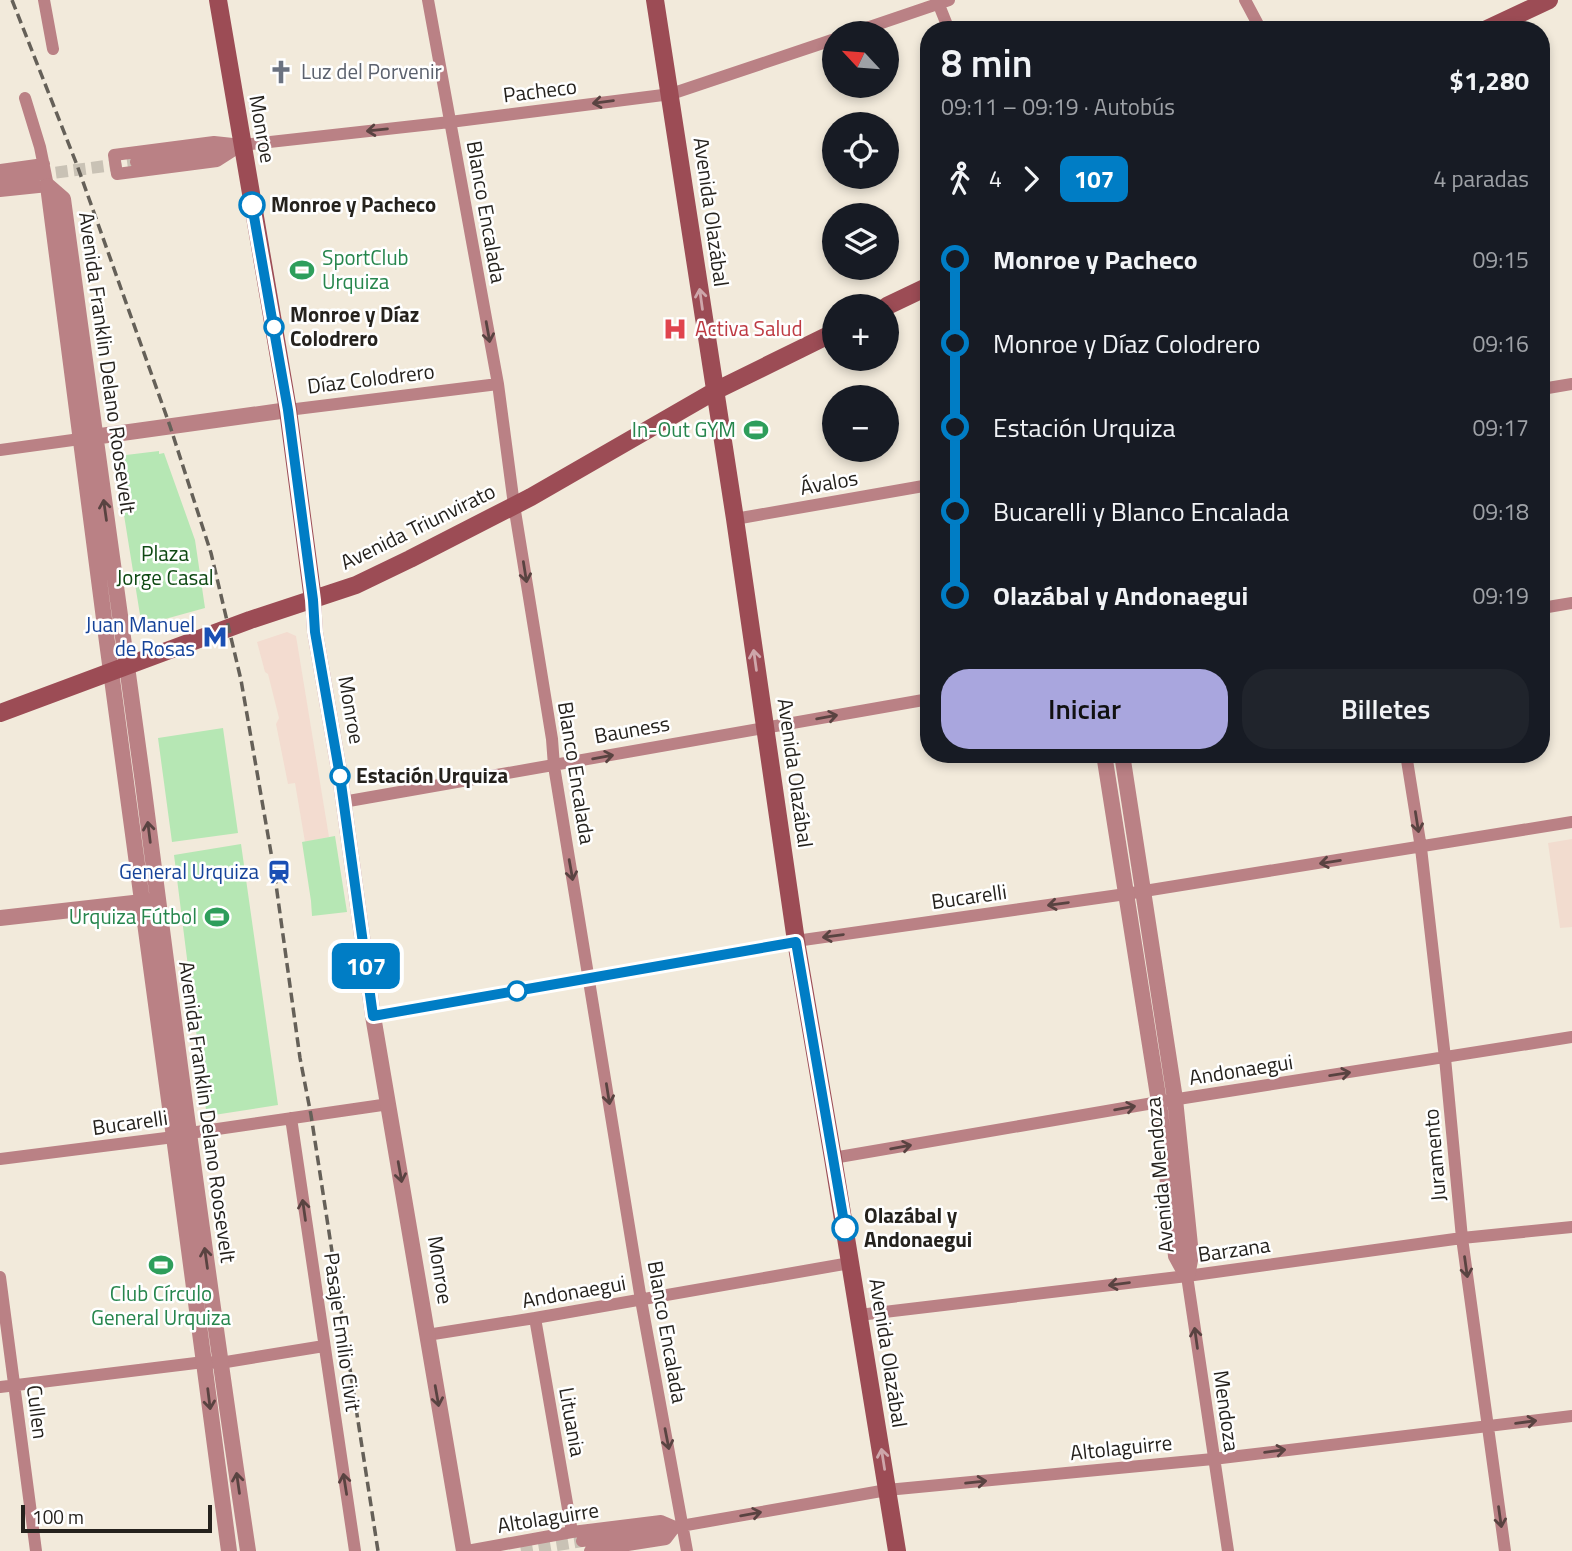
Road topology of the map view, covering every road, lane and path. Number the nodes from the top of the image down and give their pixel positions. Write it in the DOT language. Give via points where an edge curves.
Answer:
graph roads {
  1 [pos="44,0"];
  2 [pos="218,0"];
  3 [pos="428,0"];
  4 [pos="655,0"];
  5 [pos="1245,0"];
  6 [pos="1549,0"];
  7 [pos="942,1"];
  8 [pos="886,21"];
  9 [pos="947,21"];
  10 [pos="1256,21"];
  11 [pos="1504,21"];
  12 [pos="822,43"];
  13 [pos="53,49"];
  14 [pos="671,93"];
  15 [pos="25,98"];
  16 [pos="450,122"];
  17 [pos="242,145"];
  18 [pos="136,162"];
  19 [pos="0,170"];
  20 [pos="43,175"];
  21 [pos="0,180"];
  22 [pos="0,191"];
  23 [pos="920,290"];
  24 [pos="899,300"];
  25 [pos="822,338"];
  26 [pos="498,384"];
  27 [pos="1572,384"];
  28 [pos="1550,388"];
  29 [pos="715,391"];
  30 [pos="288,410"];
  31 [pos="87,437"];
  32 [pos="0,450"];
  33 [pos="920,487"];
  34 [pos="514,505"];
  35 [pos="735,519"];
  36 [pos="313,600"];
  37 [pos="1572,603"];
  38 [pos="1550,607"];
  39 [pos="119,669"];
  40 [pos="920,701"];
  41 [pos="0,713"];
  42 [pos="765,727"];
  43 [pos="1106,763"];
  44 [pos="1123,763"];
  45 [pos="1407,763"];
  46 [pos="554,766"];
  47 [pos="343,802"];
  48 [pos="1572,822"];
  49 [pos="1421,848"];
  50 [pos="1134,893"];
  51 [pos="150,901"];
  52 [pos="0,918"];
  53 [pos="796,942"];
  54 [pos="589,978"];
  55 [pos="373,1016"];
  56 [pos="1572,1037"];
  57 [pos="1445,1058"];
  58 [pos="1175,1099"];
  59 [pos="1159,1102"];
  60 [pos="389,1104"];
  61 [pos="291,1118"];
  62 [pos="182,1135"];
  63 [pos="833,1158"];
  64 [pos="0,1159"];
  65 [pos="1572,1227"];
  66 [pos="1462,1238"];
  67 [pos="850,1263"];
  68 [pos="1187,1276"];
  69 [pos="0,1277"];
  70 [pos="641,1300"];
  71 [pos="859,1315"];
  72 [pos="535,1318"];
  73 [pos="427,1335"];
  74 [pos="324,1346"];
  75 [pos="212,1362"];
  76 [pos="15,1385"];
  77 [pos="0,1387"];
  78 [pos="1572,1416"];
  79 [pos="1488,1426"];
  80 [pos="1213,1459"];
  81 [pos="887,1490"];
  82 [pos="679,1526"];
  83 [pos="581,1542"];
  84 [pos="36,1551"];
  85 [pos="229,1551"];
  86 [pos="248,1551"];
  87 [pos="355,1551"];
  88 [pos="465,1551"];
  89 [pos="687,1551"];
  90 [pos="897,1551"];
  91 [pos="1228,1551"];
  92 [pos="1505,1551"];
  1 -- 13 [label="street"];
  2 -- 17 [label="main road, Monroe"];
  3 -- 16 [label="street, Blanco Encalada"];
  4 -- 14 [label="main road, Avenida Olazábal"];
  5 -- 10 [label="street"];
  6 -- 11 [label="main road"];
  7 -- 8 [label="street"];
  7 -- 9 [label="street"];
  12 -- 14 [label="street, Pacheco"];
  14 -- 16 [label="street, Pacheco, one-way"];
  29 -- 14 [label="main road, Avenida Olazábal, one-way"];
  15 -- 20 [label="street, Avenida Franklin Delano Roosevelt"];
  16 -- 17 [label="street, Pacheco, one-way"];
  16 -- 26 [label="street, Blanco Encalada, one-way"];
  17 -- 17 [label="street, Pacheco" via="214,142 114,155 117,174 217,161"];
  17 -- 18 [label="street, Pacheco"];
  17 -- 30 [label="main road, Monroe"];
  19 -- 20 [label="street"];
  20 -- 21 [label="street"];
  20 -- 22 [label="street"];
  20 -- 31 [label="street, Avenida Franklin Delano Roosevelt"];
  23 -- 24 [label="main road"];
  25 -- 29 [label="main road, Avenida Triunvirato"];
  26 -- 30 [label="street, Díaz Colodrero"];
  26 -- 34 [label="street, Blanco Encalada"];
  27 -- 28 [label="street"];
  29 -- 34 [label="main road, Avenida Triunvirato"];
  29 -- 35 [label="main road, Avenida Olazábal"];
  30 -- 31 [label="street, Díaz Colodrero"];
  30 -- 36 [label="main road, Monroe"];
  31 -- 32 [label="street, Díaz Colodrero"];
  31 -- 39 [label="street, Avenida Franklin Delano Roosevelt"];
  33 -- 35 [label="street, Ávalos"];
  34 -- 36 [label="main road, Avenida Triunvirato" via="378,575"];
  34 -- 46 [label="street, Blanco Encalada, one-way"];
  42 -- 35 [label="main road, Avenida Olazábal, one-way"];
  36 -- 39 [label="main road, Avenida Triunvirato"];
  36 -- 47 [label="street, Monroe"];
  37 -- 38 [label="street"];
  39 -- 41 [label="main road, Avenida Triunvirato"];
  39 -- 51 [label="street, Avenida Franklin Delano Roosevelt"];
  42 -- 40 [label="street, Bauness, one-way"];
  46 -- 42 [label="street, Bauness, one-way"];
  42 -- 53 [label="main road, Avenida Olazábal"];
  43 -- 50 [label="street, Avenida Mendoza"];
  44 -- 50 [label="street, Avenida Mendoza"];
  45 -- 49 [label="street, Juramento, one-way"];
  46 -- 47 [label="street, Bauness"];
  46 -- 54 [label="street, Blanco Encalada, one-way"];
  47 -- 55 [label="street, Monroe"];
  48 -- 49 [label="street, Bucarelli"];
  49 -- 50 [label="street, Bucarelli, one-way"];
  49 -- 57 [label="street, Juramento"];
  50 -- 53 [label="street, Bucarelli, one-way"];
  50 -- 58 [label="street, Avenida Mendoza"];
  50 -- 59 [label="street, Avenida Mendoza"];
  51 -- 52 [label="street"];
  51 -- 62 [label="street, Avenida Franklin Delano Roosevelt"];
  53 -- 54 [label="street, Bucarelli"];
  53 -- 63 [label="main road, Avenida Olazábal"];
  54 -- 55 [label="street, Bucarelli"];
  54 -- 70 [label="street, Blanco Encalada, one-way"];
  55 -- 60 [label="street, Monroe"];
  56 -- 57 [label="street, Andonaegui"];
  58 -- 57 [label="street, Andonaegui, one-way"];
  57 -- 66 [label="street, Juramento"];
  58 -- 59 [label="street, Andonaegui"];
  58 -- 68 [label="street, Avenida Mendoza" via="1191,1255"];
  63 -- 59 [label="street, Andonaegui, one-way"];
  59 -- 68 [label="street, Avenida Mendoza" via="1176,1256"];
  60 -- 61 [label="street, Bucarelli"];
  60 -- 73 [label="street, Monroe, one-way"];
  61 -- 62 [label="street, Bucarelli"];
  74 -- 61 [label="street, Pasaje Emilio Civit, one-way"];
  62 -- 64 [label="street, Bucarelli"];
  62 -- 75 [label="street, Avenida Franklin Delano Roosevelt"];
  63 -- 67 [label="main road, Avenida Olazábal"];
  65 -- 66 [label="street, Barzana"];
  66 -- 68 [label="street, Barzana"];
  66 -- 79 [label="street, Juramento, one-way"];
  67 -- 70 [label="street, Andonaegui"];
  67 -- 71 [label="main road, Avenida Olazábal"];
  68 -- 71 [label="street, Barzana, one-way"];
  80 -- 68 [label="street, Mendoza, one-way"];
  69 -- 76 [label="street, Cullen"];
  70 -- 72 [label="street, Andonaegui"];
  70 -- 82 [label="street, Blanco Encalada, one-way"];
  81 -- 71 [label="main road, Avenida Olazábal, one-way"];
  72 -- 73 [label="street, Andonaegui"];
  72 -- 83 [label="street, Lituania"];
  73 -- 88 [label="street, Monroe, one-way"];
  74 -- 75 [label="street"];
  87 -- 74 [label="street, Pasaje Emilio Civit, one-way"];
  75 -- 76 [label="street"];
  75 -- 85 [label="street, Avenida Franklin Delano Roosevelt, one-way"];
  86 -- 75 [label="street, Avenida Franklin Delano Roosevelt, one-way"];
  76 -- 77 [label="street"];
  76 -- 84 [label="street, Cullen"];
  79 -- 78 [label="street, Altolaguirre, one-way"];
  80 -- 79 [label="street, Altolaguirre, one-way"];
  79 -- 92 [label="street, Juramento, one-way"];
  81 -- 80 [label="street, Altolaguirre, one-way"];
  80 -- 91 [label="street, Mendoza"];
  82 -- 81 [label="street, Altolaguirre, one-way"];
  81 -- 90 [label="main road, Avenida Olazábal"];
  82 -- 83 [label="street, Altolaguirre" via="661,1521"];
  82 -- 83 [label="street, Altolaguirre" via="666,1539"];
  82 -- 89 [label="street, Blanco Encalada"];
  83 -- 88 [label="street, Altolaguirre"];
}
